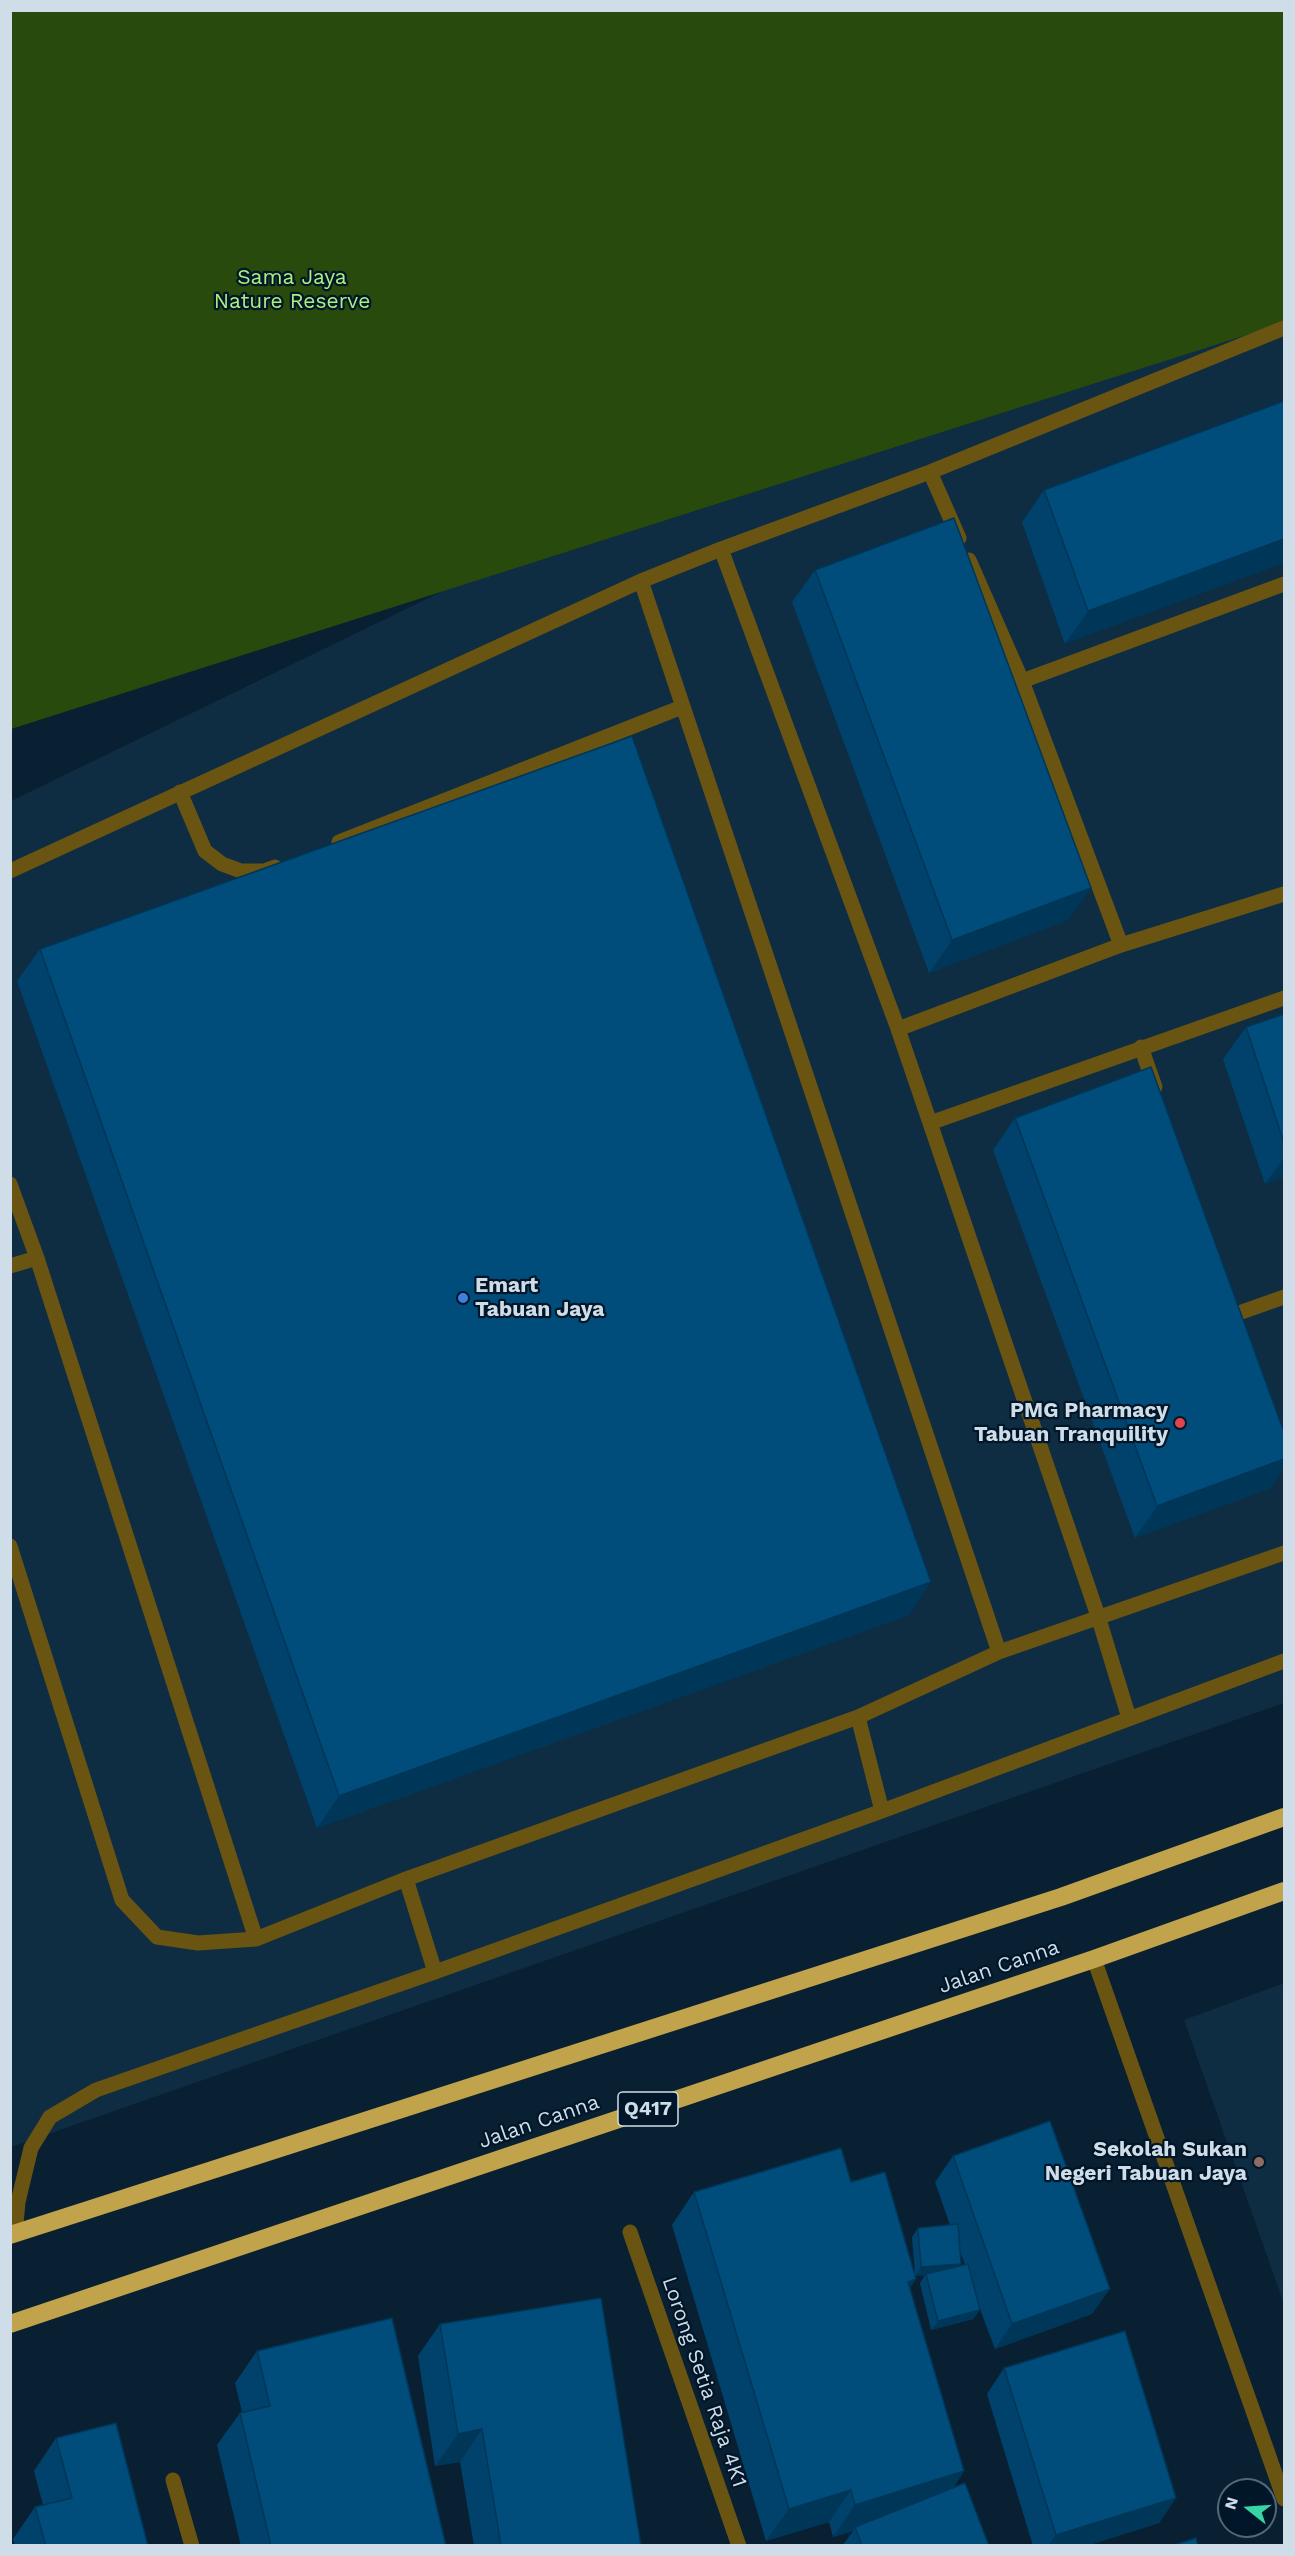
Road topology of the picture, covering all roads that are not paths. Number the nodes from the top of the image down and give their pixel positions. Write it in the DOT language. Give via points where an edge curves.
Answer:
graph roads {
  1 [pos="1284,328"];
  2 [pos="930,472"];
  3 [pos="720,549"];
  4 [pos="641,581"];
  5 [pos="1284,584"];
  6 [pos="1022,681"];
  7 [pos="682,707"];
  8 [pos="180,792"];
  9 [pos="330,845"];
  10 [pos="286,863"];
  11 [pos="10,871"];
  12 [pos="1284,894"];
  13 [pos="1121,945"];
  14 [pos="1284,998"];
  15 [pos="898,1029"];
  16 [pos="1141,1047"];
  17 [pos="1161,1102"];
  18 [pos="930,1123"];
  19 [pos="10,1184"];
  20 [pos="37,1258"];
  21 [pos="10,1266"];
  22 [pos="1284,1298"];
  23 [pos="1236,1314"];
  24 [pos="10,1546"];
  25 [pos="1284,1553"];
  26 [pos="1098,1616"];
  27 [pos="999,1652"];
  28 [pos="1284,1661"];
  29 [pos="858,1717"];
  30 [pos="1129,1718"];
  31 [pos="882,1811"];
  32 [pos="1284,1818"];
  33 [pos="406,1879"];
  34 [pos="1284,1891"];
  35 [pos="256,1939"];
  36 [pos="1094,1959"];
  37 [pos="435,1972"];
  38 [pos="630,2232"];
  39 [pos="13,2234"];
  40 [pos="10,2324"];
  41 [pos="172,2481"];
  42 [pos="1284,2499"];
  43 [pos="192,2546"];
  44 [pos="739,2546"];
  1 -- 2 [label="street"];
  2 -- 3 [label="street"];
  2 -- 6 [label="street"];
  3 -- 4 [label="street"];
  3 -- 15 [label="street"];
  4 -- 7 [label="street"];
  4 -- 8 [label="street"];
  5 -- 6 [label="street"];
  6 -- 13 [label="street"];
  7 -- 9 [label="street"];
  7 -- 27 [label="street"];
  8 -- 10 [label="street" via="205,851 222,864 241,871 264,871"];
  8 -- 11 [label="street"];
  12 -- 13 [label="street"];
  13 -- 15 [label="street"];
  14 -- 16 [label="street"];
  15 -- 18 [label="street"];
  16 -- 17 [label="street"];
  16 -- 18 [label="street"];
  18 -- 26 [label="street"];
  19 -- 20 [label="street"];
  20 -- 21 [label="street"];
  20 -- 35 [label="street"];
  22 -- 23 [label="street"];
  24 -- 35 [label="street" via="122,1900 157,1937 198,1943"];
  25 -- 26 [label="street"];
  26 -- 27 [label="street"];
  26 -- 30 [label="street"];
  27 -- 29 [label="street"];
  28 -- 30 [label="street"];
  29 -- 31 [label="street"];
  29 -- 33 [label="street"];
  30 -- 31 [label="street"];
  31 -- 37 [label="street"];
  32 -- 39 [label="highway" via="1061,1897"];
  33 -- 35 [label="street"];
  33 -- 37 [label="street"];
  34 -- 36 [label="highway, Jalan Canna / Q417"];
  36 -- 40 [label="highway, Jalan Canna / Q417"];
  36 -- 42 [label="street"];
  37 -- 39 [label="street" via="96,2090 50,2117 31,2148"];
  38 -- 44 [label="street, Lorong Setia Raja 4K1"];
  41 -- 43 [label="street"];
}
